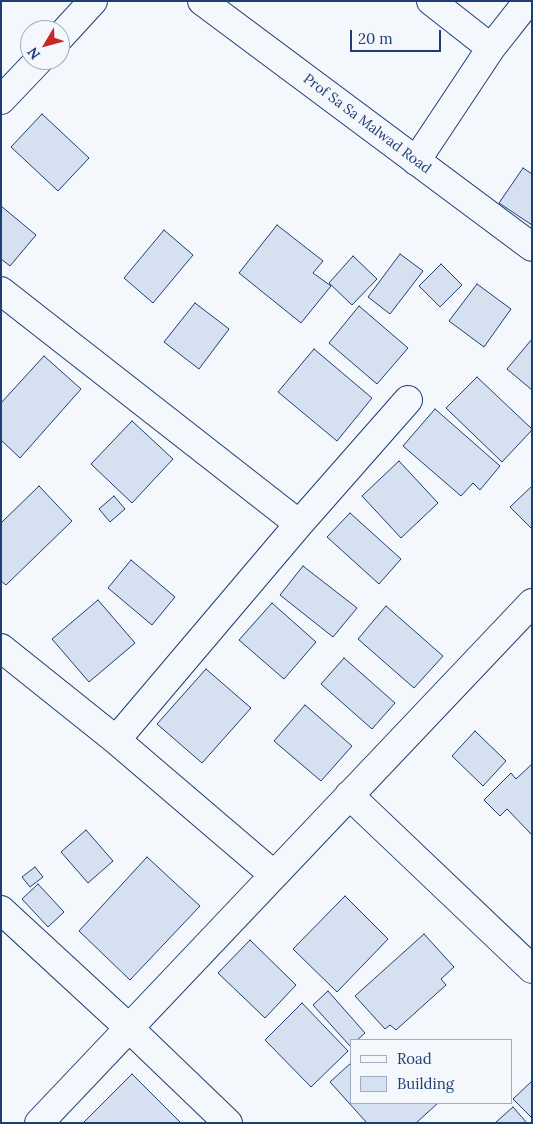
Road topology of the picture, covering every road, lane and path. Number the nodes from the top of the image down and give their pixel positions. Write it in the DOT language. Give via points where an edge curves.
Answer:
graph roads {
  1 [pos="93,1"];
  2 [pos="202,1"];
  3 [pos="431,1"];
  4 [pos="528,1"];
  5 [pos="70,26"];
  6 [pos="491,48"];
  7 [pos="29,70"];
  8 [pos="1,100"];
  9 [pos="416,161"];
  10 [pos="532,247"];
  11 [pos="1,291"];
  12 [pos="408,400"];
  13 [pos="299,524"];
  14 [pos="532,603"];
  15 [pos="1,648"];
  16 [pos="116,740"];
  17 [pos="349,795"];
  18 [pos="274,875"];
  19 [pos="1,910"];
  20 [pos="532,969"];
  21 [pos="129,1028"];
  22 [pos="39,1123"];
  23 [pos="228,1123"];
  1 -- 5 [label="street"];
  2 -- 9 [label="street, Prof Sa Sa Malwad Road"];
  3 -- 6 [label="street"];
  4 -- 6 [label="street"];
  6 -- 9 [label="street"];
  7 -- 8 [label="street"];
  9 -- 10 [label="street, Prof Sa Sa Malwad Road"];
  11 -- 13 [label="street"];
  12 -- 13 [label="street"];
  13 -- 16 [label="street"];
  14 -- 17 [label="street"];
  15 -- 16 [label="street"];
  16 -- 18 [label="street"];
  17 -- 18 [label="street"];
  17 -- 20 [label="street"];
  18 -- 21 [label="street"];
  19 -- 21 [label="street"];
  21 -- 22 [label="street"];
  21 -- 23 [label="street"];
}
